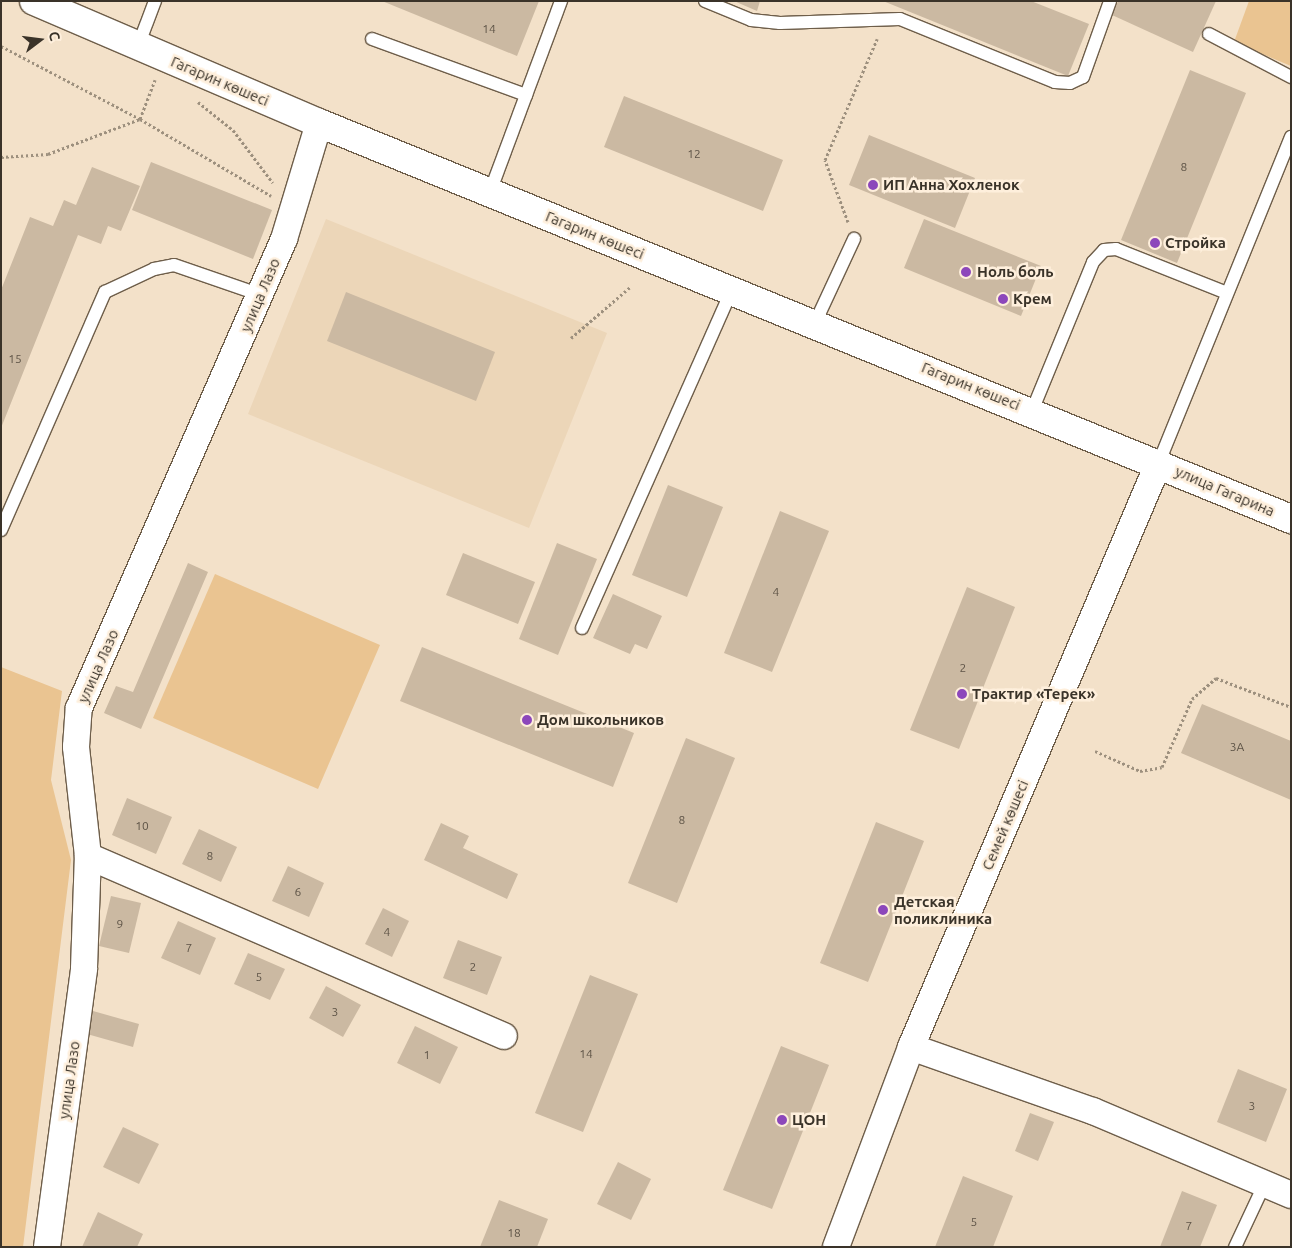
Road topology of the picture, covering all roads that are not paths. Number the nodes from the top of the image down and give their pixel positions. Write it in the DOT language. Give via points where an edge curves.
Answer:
graph roads {
  1 [pos="34,1"];
  2 [pos="155,1"];
  3 [pos="561,1"];
  4 [pos="705,1"];
  5 [pos="1110,1"];
  6 [pos="1209,34"];
  7 [pos="372,39"];
  8 [pos="138,46"];
  9 [pos="1291,77"];
  10 [pos="526,95"];
  11 [pos="319,123"];
  12 [pos="1291,136"];
  13 [pos="490,192"];
  14 [pos="854,239"];
  15 [pos="732,290"];
  16 [pos="1227,293"];
  17 [pos="261,295"];
  18 [pos="815,323"];
  19 [pos="1032,411"];
  20 [pos="1159,462"];
  21 [pos="1291,519"];
  22 [pos="1,530"];
  23 [pos="582,628"];
  24 [pos="88,856"];
  25 [pos="504,1036"];
  26 [pos="911,1047"];
  27 [pos="1264,1184"];
  28 [pos="1291,1195"];
  29 [pos="47,1247"];
  30 [pos="836,1247"];
  31 [pos="1235,1247"];
  1 -- 8 [label="street, Гагарин көшесі"];
  2 -- 8 [label="lane"];
  3 -- 10 [label="lane"];
  4 -- 5 [label="lane" via="751,20 900,19 1055,82 1070,83 1083,77"];
  6 -- 9 [label="lane"];
  7 -- 10 [label="lane"];
  8 -- 11 [label="street, Гагарин көшесі"];
  10 -- 13 [label="lane"];
  11 -- 13 [label="street, Гагарин көшесі"];
  11 -- 17 [label="street, улица Лазо" via="293,209"];
  12 -- 16 [label="lane"];
  13 -- 15 [label="street, Гагарин көшесі"];
  14 -- 18 [label="lane"];
  15 -- 18 [label="street, Гагарин көшесі"];
  15 -- 23 [label="lane"];
  16 -- 19 [label="lane" via="1116,249 1104,250 1085,280"];
  16 -- 20 [label="lane"];
  17 -- 22 [label="lane" via="174,265 105,292"];
  17 -- 24 [label="street, улица Лазо" via="79,708 76,747"];
  18 -- 19 [label="street, Гагарин көшесі"];
  19 -- 20 [label="street, Гагарин көшесі"];
  20 -- 21 [label="street, улица Гагарина"];
  20 -- 26 [label="street, Семей көшесі"];
  24 -- 25 [label="street"];
  24 -- 29 [label="street, улица Лазо" via="84,968"];
  26 -- 27 [label="street" via="1093,1111"];
  26 -- 30 [label="street, Семей көшесі"];
  27 -- 28 [label="street"];
  27 -- 31 [label="lane"];
}
